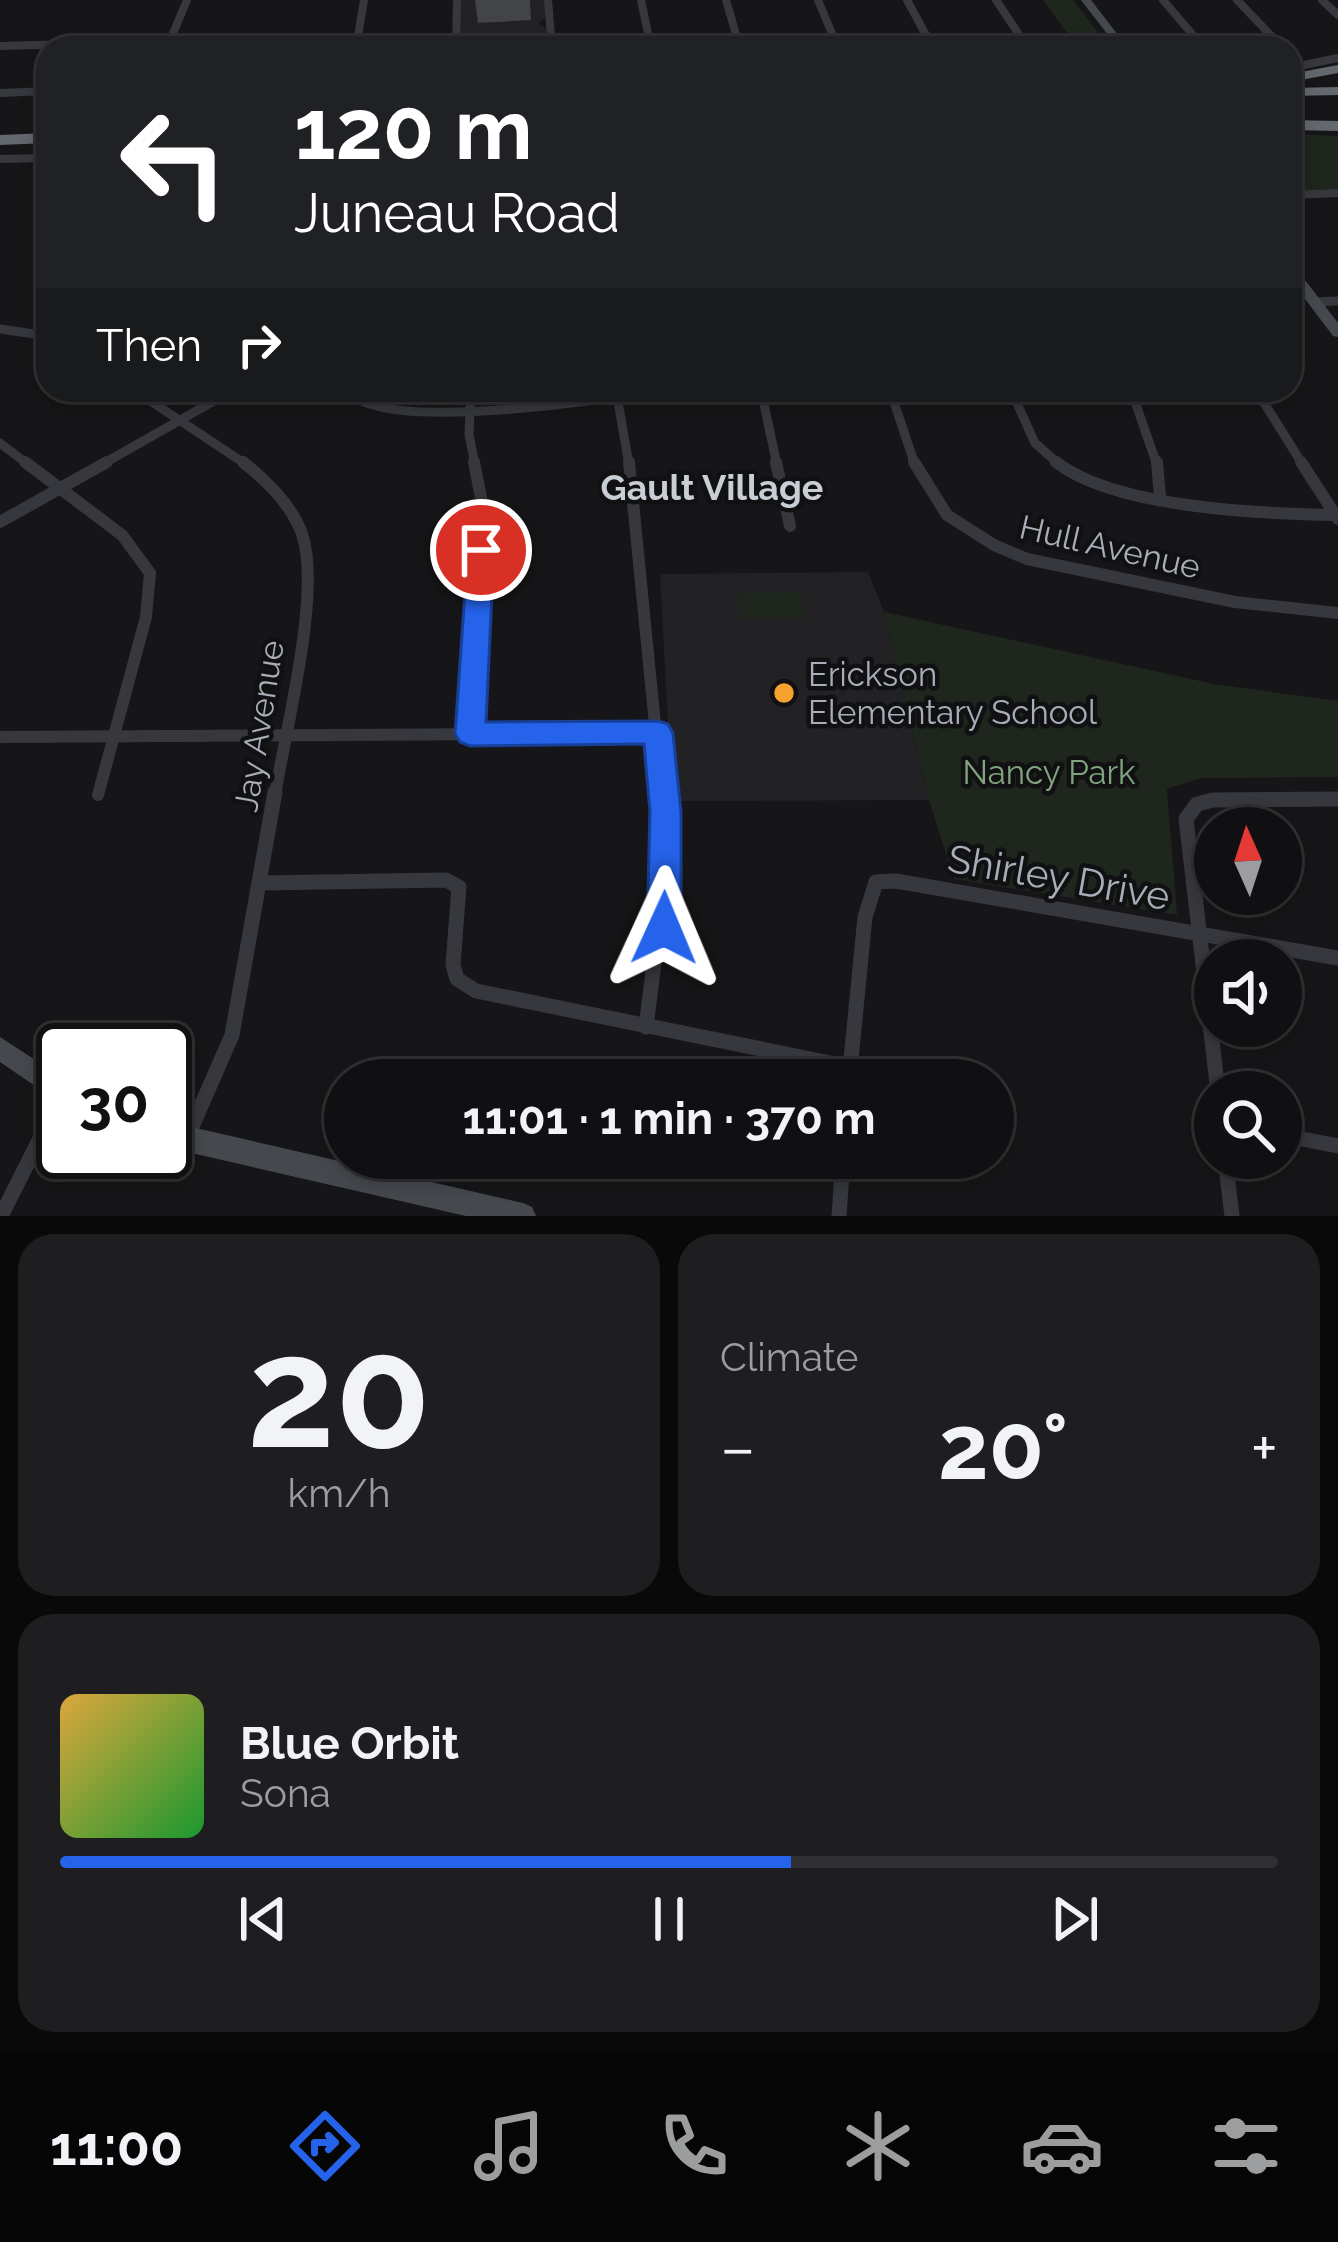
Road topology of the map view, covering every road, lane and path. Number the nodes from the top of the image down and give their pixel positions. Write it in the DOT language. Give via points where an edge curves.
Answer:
graph roads {
  1 [pos="188,0"];
  2 [pos="364,0"];
  3 [pos="457,0"];
  4 [pos="548,0"];
  5 [pos="641,0"];
  6 [pos="726,0"];
  7 [pos="818,0"];
  8 [pos="907,0"];
  9 [pos="996,0"];
  10 [pos="1086,0"];
  11 [pos="1163,0"];
  12 [pos="1237,0"];
  13 [pos="1322,0"];
  14 [pos="1338,15"];
  15 [pos="172,36"];
  16 [pos="358,36"];
  17 [pos="456,36"];
  18 [pos="552,36"];
  19 [pos="648,36"];
  20 [pos="736,36"];
  21 [pos="833,36"];
  22 [pos="926,36"];
  23 [pos="1020,36"];
  24 [pos="1114,36"];
  25 [pos="1194,36"];
  26 [pos="1272,36"];
  27 [pos="36,45"];
  28 [pos="0,46"];
  29 [pos="1338,58"];
  30 [pos="1302,68"];
  31 [pos="1338,69"];
  32 [pos="1302,71"];
  33 [pos="36,92"];
  34 [pos="1302,92"];
  35 [pos="1338,92"];
  36 [pos="0,93"];
  37 [pos="1338,117"];
  38 [pos="1302,119"];
  39 [pos="1302,122"];
  40 [pos="1338,126"];
  41 [pos="36,129"];
  42 [pos="0,130"];
  43 [pos="36,138"];
  44 [pos="0,140"];
  45 [pos="36,158"];
  46 [pos="0,159"];
  47 [pos="1338,193"];
  48 [pos="1302,194"];
  49 [pos="1302,285"];
  50 [pos="1338,301"];
  51 [pos="1315,302"];
  52 [pos="0,329"];
  53 [pos="1338,333"];
  54 [pos="36,334"];
  55 [pos="153,402"];
  56 [pos="212,402"];
  57 [pos="372,402"];
  58 [pos="470,402"];
  59 [pos="542,402"];
  60 [pos="617,402"];
  61 [pos="764,402"];
  62 [pos="894,402"];
  63 [pos="1016,402"];
  64 [pos="1136,402"];
  65 [pos="1264,402"];
  66 [pos="469,409"];
  67 [pos="181,420"];
  68 [pos="0,443"];
  69 [pos="61,488"];
  70 [pos="1160,496"];
  71 [pos="1337,516"];
  72 [pos="0,522"];
  73 [pos="790,526"];
  74 [pos="1338,613"];
  75 [pos="658,733"];
  76 [pos="470,734"];
  77 [pos="116,735"];
  78 [pos="285,735"];
  79 [pos="0,736"];
  80 [pos="98,796"];
  81 [pos="1338,799"];
  82 [pos="261,883"];
  83 [pos="1198,934"];
  84 [pos="1338,958"];
  85 [pos="646,1027"];
  86 [pos="0,1048"];
  87 [pos="785,1059"];
  88 [pos="851,1059"];
  89 [pos="1214,1071"];
  90 [pos="36,1074"];
  91 [pos="192,1107"];
  92 [pos="1302,1139"];
  93 [pos="192,1140"];
  94 [pos="1338,1146"];
  95 [pos="36,1147"];
  96 [pos="842,1179"];
  97 [pos="1228,1179"];
  98 [pos="1,1216"];
  99 [pos="523,1216"];
  100 [pos="839,1216"];
  101 [pos="1232,1216"];
  1 -- 15 [label="street"];
  2 -- 16 [label="street"];
  3 -- 17 [label="street"];
  4 -- 18 [label="street"];
  5 -- 19 [label="street"];
  6 -- 20 [label="street"];
  7 -- 21 [label="street"];
  8 -- 22 [label="street"];
  9 -- 23 [label="street"];
  10 -- 24 [label="main road"];
  11 -- 25 [label="street"];
  12 -- 26 [label="street"];
  13 -- 14 [label="street"];
  27 -- 28 [label="street"];
  29 -- 30 [label="street"];
  31 -- 32 [label="highway"];
  33 -- 36 [label="street"];
  34 -- 35 [label="highway"];
  37 -- 38 [label="highway"];
  39 -- 40 [label="highway"];
  41 -- 42 [label="highway"];
  43 -- 44 [label="highway"];
  45 -- 46 [label="street"];
  47 -- 48 [label="street"];
  49 -- 51 [label="main road"];
  50 -- 51 [label="street"];
  51 -- 53 [label="main road"];
  52 -- 54 [label="street"];
  55 -- 67 [label="street, Jay Avenue"];
  56 -- 67 [label="street"];
  57 -- 66 [label="street" via="397,411"];
  58 -- 66 [label="street"];
  59 -- 66 [label="street"];
  60 -- 75 [label="street" via="637,495"];
  61 -- 73 [label="street"];
  62 -- 74 [label="street, Hull Avenue" via="923,489 944,514 996,548 1235,602"];
  63 -- 70 [label="street" via="1037,447 1056,464 1080,478"];
  64 -- 70 [label="street" via="1156,456"];
  65 -- 71 [label="street"];
  66 -- 76 [label="street" via="483,508"];
  67 -- 69 [label="street"];
  67 -- 78 [label="street, Jay Avenue" via="268,484 299,528 305,611"];
  68 -- 69 [label="street"];
  69 -- 72 [label="street"];
  69 -- 77 [label="street" via="122,535 150,573"];
  70 -- 71 [label="street"];
  75 -- 76 [label="street"];
  75 -- 85 [label="street" via="664,928"];
  76 -- 78 [label="street"];
  77 -- 78 [label="street"];
  77 -- 79 [label="street"];
  77 -- 80 [label="street"];
  78 -- 82 [label="street, Jay Avenue"];
  81 -- 83 [label="street" via="1197,804 1185,834"];
  82 -- 85 [label="street" via="446,880 459,887 457,979 509,1001"];
  82 -- 91 [label="street, Jay Avenue" via="232,1035"];
  83 -- 84 [label="street, Shirley Drive"];
  83 -- 88 [label="street, Shirley Drive" via="876,882 865,917"];
  83 -- 89 [label="street"];
  85 -- 87 [label="street"];
  86 -- 90 [label="main road"];
  92 -- 94 [label="street"];
  93 -- 99 [label="main road"];
  95 -- 98 [label="street"];
  96 -- 100 [label="street"];
  97 -- 101 [label="street"];
}
